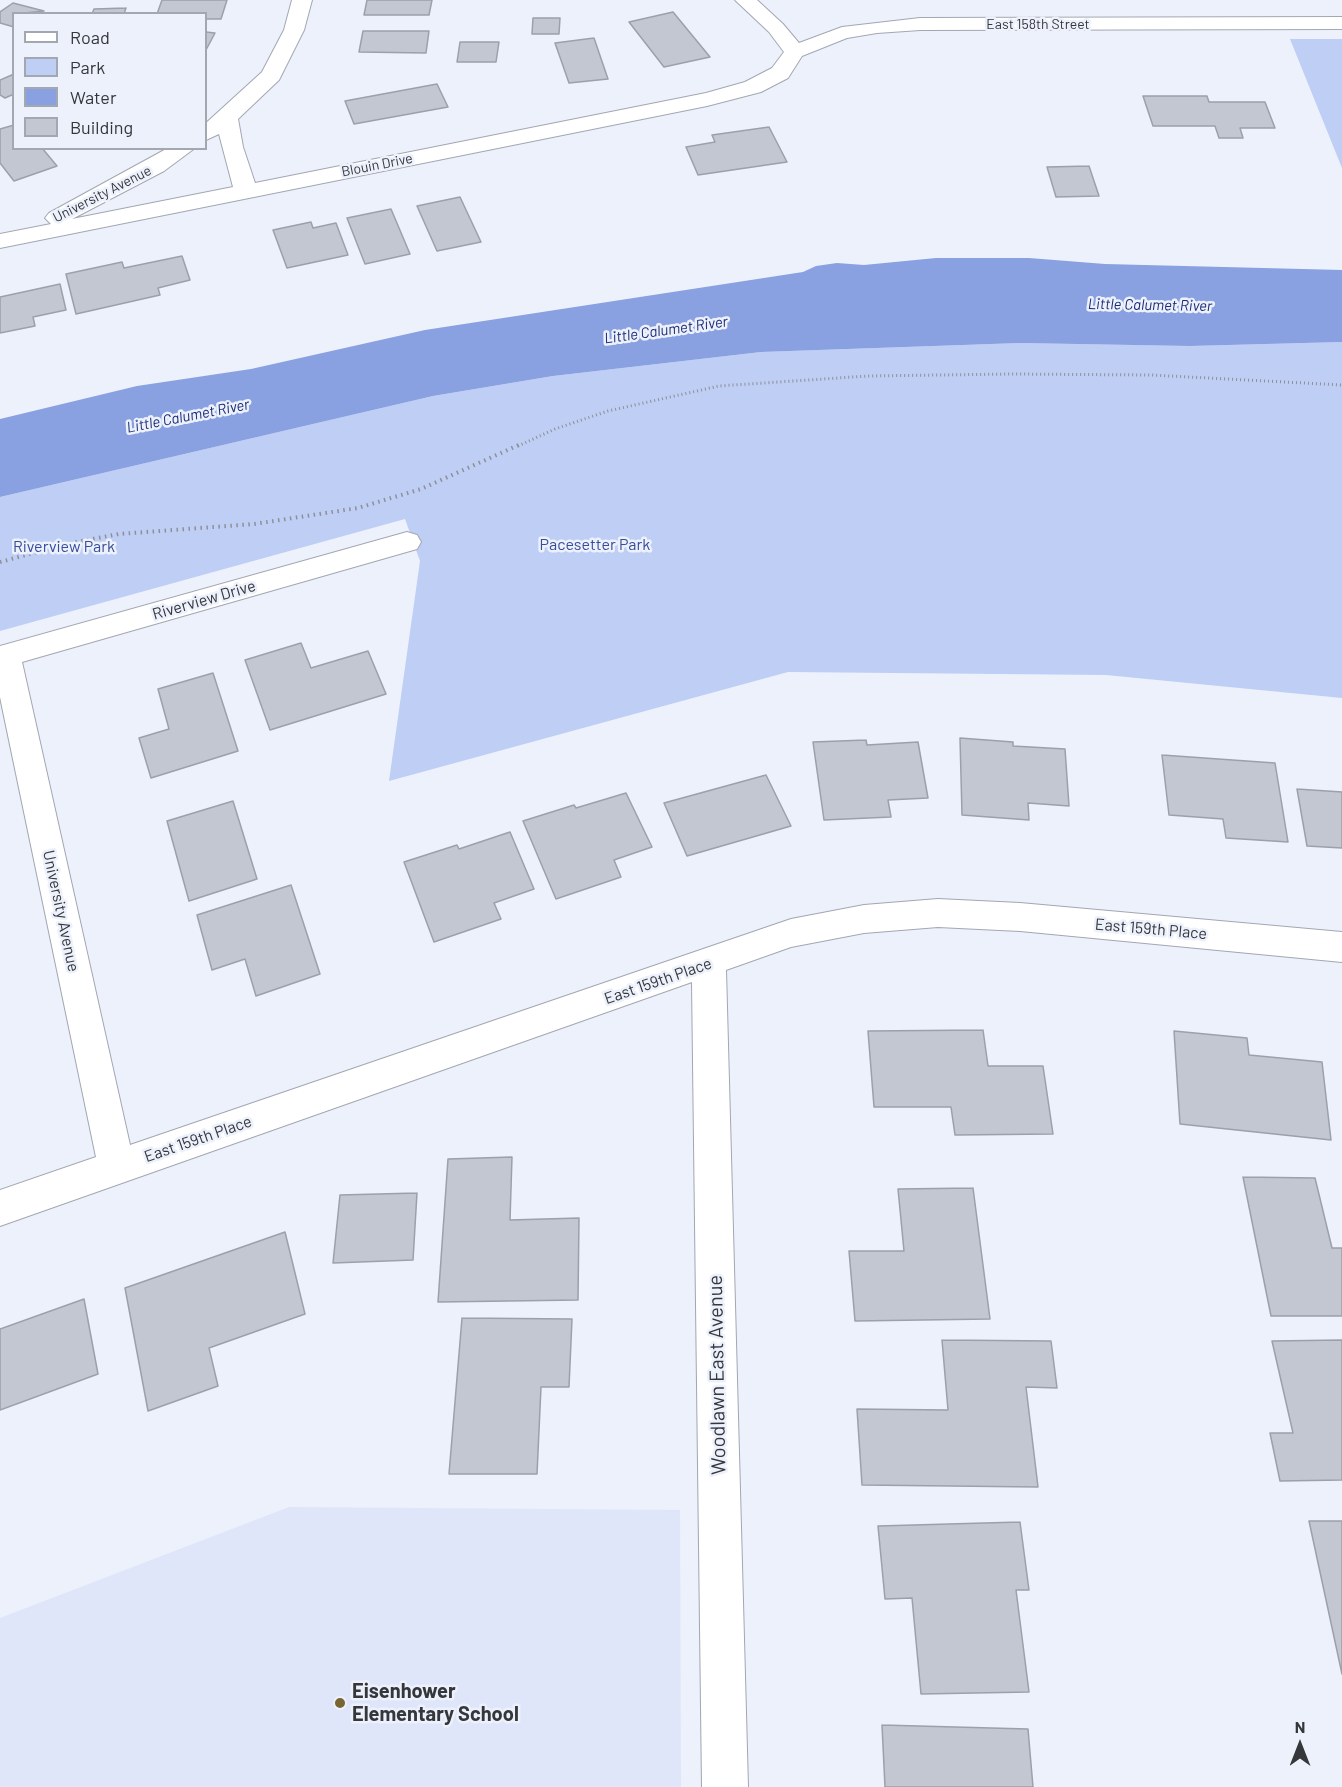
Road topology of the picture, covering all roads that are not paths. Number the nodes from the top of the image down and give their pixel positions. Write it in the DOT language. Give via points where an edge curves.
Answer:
graph roads {
  1 [pos="302,0"];
  2 [pos="745,0"];
  3 [pos="1150,0"];
  4 [pos="1342,23"];
  5 [pos="1158,24"];
  6 [pos="795,52"];
  7 [pos="227,118"];
  8 [pos="207,132"];
  9 [pos="181,150"];
  10 [pos="246,191"];
  11 [pos="9,239"];
  12 [pos="407,542"];
  13 [pos="3,656"];
  14 [pos="1342,947"];
  15 [pos="709,963"];
  16 [pos="116,1166"];
  17 [pos="0,1208"];
  18 [pos="724,1787"];
  1 -- 7 [label="street" via="294,30 275,67"];
  2 -- 6 [label="street"];
  3 -- 5 [label="street"];
  4 -- 5 [label="street, East 158th Street"];
  5 -- 6 [label="street, East 158th Street" via="877,27 842,33"];
  6 -- 10 [label="street, Blouin Drive" via="780,74 753,87 696,102"];
  7 -- 8 [label="street"];
  7 -- 10 [label="street"];
  9 -- 11 [label="street, University Avenue" via="117,187"];
  10 -- 11 [label="street, Blouin Drive"];
  12 -- 13 [label="street, Riverview Drive"];
  13 -- 16 [label="street, University Avenue"];
  14 -- 15 [label="street, East 159th Place" via="938,913 864,919 791,933"];
  15 -- 16 [label="street, East 159th Place"];
  15 -- 18 [label="street, Woodlawn East Avenue"];
  16 -- 17 [label="street, East 159th Place"];
}
